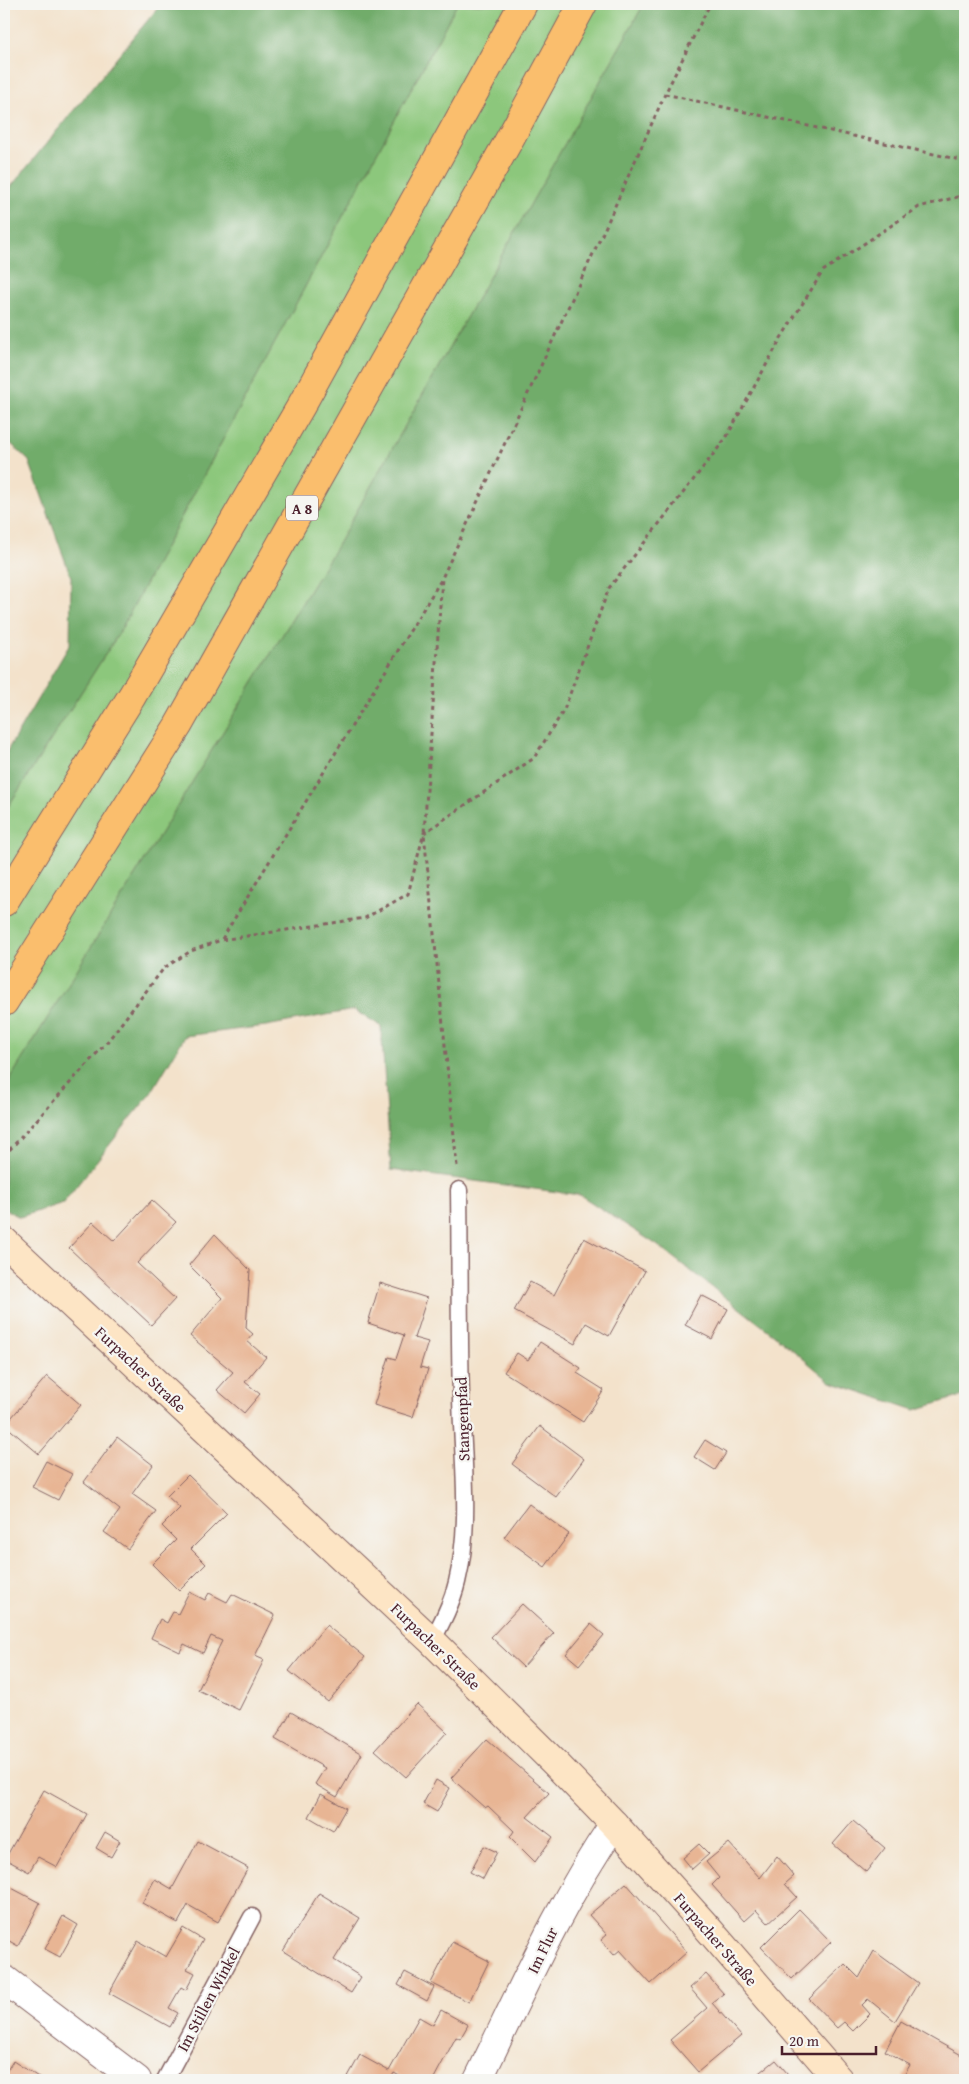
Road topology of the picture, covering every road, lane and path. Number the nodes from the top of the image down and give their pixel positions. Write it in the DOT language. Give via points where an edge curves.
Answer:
graph roads {
  1 [pos="523,4"];
  2 [pos="583,4"];
  3 [pos="710,4"];
  4 [pos="665,94"];
  5 [pos="965,161"];
  6 [pos="965,195"];
  7 [pos="442,578"];
  8 [pos="424,833"];
  9 [pos="4,902"];
  10 [pos="222,940"];
  11 [pos="4,1002"];
  12 [pos="4,1156"];
  13 [pos="459,1190"];
  14 [pos="4,1241"];
  15 [pos="432,1641"];
  16 [pos="614,1824"];
  17 [pos="252,1917"];
  18 [pos="4,1979"];
  19 [pos="137,2080"];
  20 [pos="164,2080"];
  21 [pos="478,2080"];
  22 [pos="839,2080"];
  1 -- 9 [label="highway" via="301,406 132,696"];
  2 -- 11 [label="highway, A 8" via="178,726"];
  3 -- 4 [label="path"];
  4 -- 5 [label="path"];
  4 -- 7 [label="path"];
  6 -- 8 [label="path" via="919,207 823,271 781,338 726,438 609,588 564,710 534,758"];
  7 -- 8 [label="path"];
  7 -- 10 [label="path"];
  8 -- 10 [label="path" via="408,894 365,918"];
  8 -- 13 [label="path"];
  10 -- 12 [label="path" via="191,951 164,968 107,1042"];
  13 -- 15 [label="lane, Stangenpfad" via="466,1519 457,1583 447,1613"];
  14 -- 15 [label="street, Furpacher Straße"];
  15 -- 16 [label="street, Furpacher Straße"];
  16 -- 21 [label="street, Im Flur" via="562,1909"];
  16 -- 22 [label="street, Furpacher Straße"];
  17 -- 20 [label="lane, Im Stillen Winkel"];
  18 -- 19 [label="street"];
}
